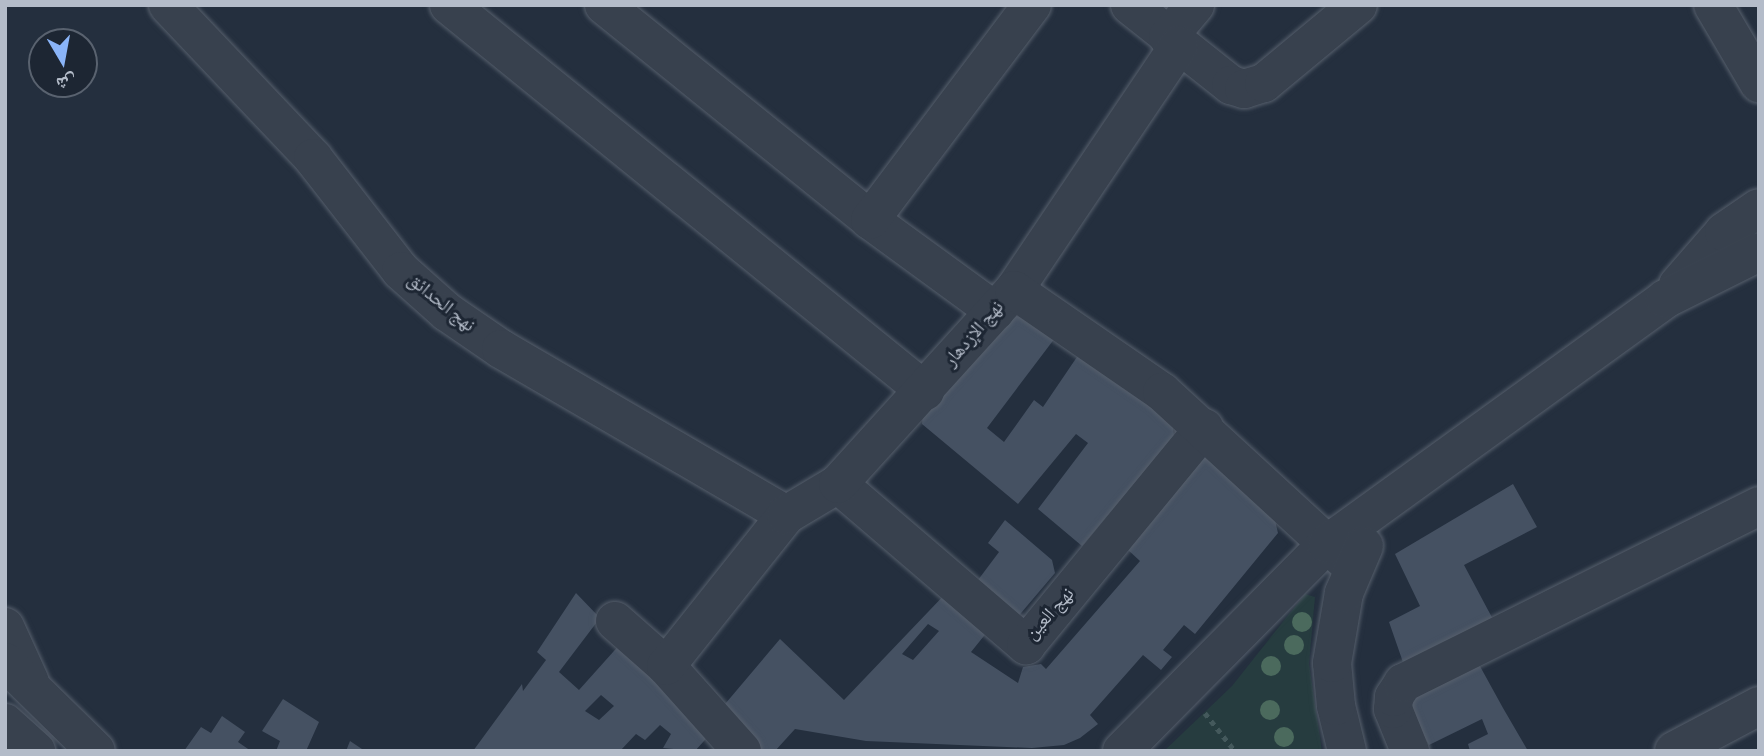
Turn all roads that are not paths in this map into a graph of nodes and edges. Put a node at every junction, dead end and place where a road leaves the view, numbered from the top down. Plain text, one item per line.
1 (168, 5) edge
2 (449, 5) edge
3 (1032, 5) edge
4 (1130, 5) edge
5 (1195, 5) edge
6 (1358, 5) edge
7 (1713, 5) edge
8 (627, 13) edge
9 (1173, 41) junction
10 (1759, 83) edge
11 (1759, 208) edge
12 (870, 220) junction
13 (1759, 252) edge
14 (1665, 299) junction
15 (1004, 300) junction
16 (925, 391) junction
17 (1204, 428) junction
18 (838, 484) junction
19 (1759, 506) edge
20 (786, 515) junction
21 (1340, 556) junction
22 (614, 621) dead end
23 (5, 627) edge
24 (5, 662) edge
25 (666, 666) junction
26 (34, 690) junction
27 (1759, 706) edge
28 (60, 719) junction
29 (24, 740) edge
30 (96, 751) edge
31 (742, 751) edge
32 (1122, 751) edge
33 (1347, 751) edge
34 (1410, 751) edge
35 (1674, 751) edge

1 - 20 street, نهج الحدائق
2 - 16 street
3 - 12 street
4 - 9 street
5 - 9 street
6 - 9 street
7 - 10 street
8 - 12 street
9 - 15 street
11 - 14 street
12 - 15 street
13 - 14 street
14 - 21 street
15 - 16 street, نهج الإزدهار
15 - 17 street, نهج الإزدهار
16 - 18 street, نهج الإزدهار
17 - 18 street, نهج العين
17 - 21 street, نهج الإزدهار
18 - 20 street, نهج الإزدهار
19 - 34 street
20 - 25 street, نهج الإزدهار
21 - 32 street
21 - 33 street
22 - 25 street
23 - 26 street
24 - 26 street
25 - 31 street
26 - 28 street
27 - 35 street
28 - 29 street
28 - 30 street

